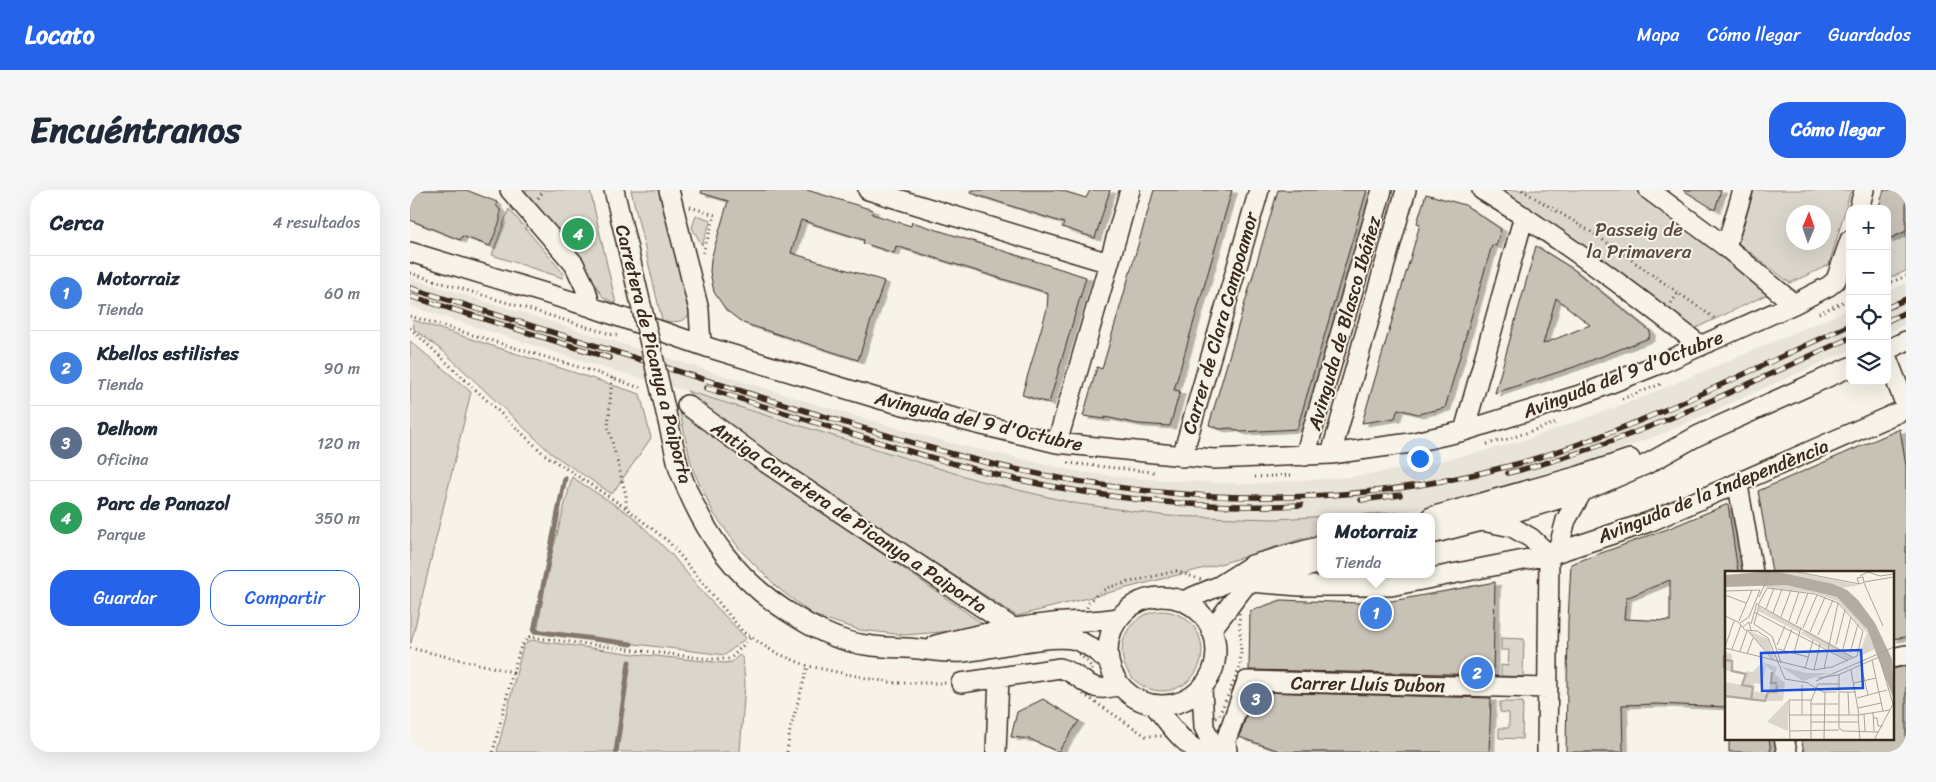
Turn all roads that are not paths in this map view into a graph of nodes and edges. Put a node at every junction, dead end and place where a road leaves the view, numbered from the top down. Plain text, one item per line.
1 (510, 190) edge
2 (614, 190) edge
3 (669, 190) edge
4 (868, 190) edge
5 (1130, 190) edge
6 (1258, 190) edge
7 (1382, 190) edge
8 (1406, 190) edge
9 (1482, 190) edge
10 (1649, 190) edge
11 (1743, 190) edge
12 (1864, 190) edge
13 (908, 196) edge
14 (1860, 205) edge
15 (1524, 216) junction
16 (1726, 247) junction
17 (1846, 250) edge
18 (410, 252) edge
19 (1109, 263) junction
20 (579, 273) junction
21 (557, 297) junction
22 (1794, 304) junction
23 (591, 307) junction
24 (1906, 341) edge
25 (701, 344) junction
26 (1701, 346) junction
27 (1891, 348) edge
28 (1891, 368) edge
29 (1846, 369) edge
30 (686, 406) dead end
31 (1906, 407) edge
32 (1464, 431) junction
33 (1697, 436) junction
34 (1057, 443) junction
35 (1331, 454) junction
36 (1306, 456) junction
37 (1182, 457) junction
38 (1735, 484) junction
39 (1582, 492) junction
40 (1435, 516) edge
41 (1483, 521) junction
42 (1435, 533) edge
43 (1317, 547) edge
44 (1550, 555) junction
45 (1317, 564) edge
46 (1754, 571) edge
47 (1435, 577) edge
48 (1432, 578) edge
49 (1248, 582) junction
50 (1183, 601) junction
51 (1117, 618) junction
52 (1013, 628) junction
53 (1211, 630) junction
54 (919, 650) junction
55 (1108, 660) junction
56 (999, 677) junction
57 (961, 682) dead end
58 (1119, 685) junction
59 (1202, 688) junction
60 (1548, 688) junction
61 (1154, 705) junction
62 (996, 752) edge
63 (1202, 752) edge
64 (1216, 752) edge
65 (1226, 752) edge
66 (1548, 752) edge

1 - 20 street
2 - 54 street, Carretera de Picanya a Paiporta, bridge
3 - 25 street
4 - 13 street
5 - 19 street
6 - 37 street, Carrer de Clara Campoamor
7 - 36 street, Avinguda de Blasco Ibáñez
8 - 35 street, Avinguda de Blasco Ibáñez
9 - 15 street
10 - 16 street
11 - 16 street
12 - 14 street
13 - 19 street
15 - 26 street
15 - 32 street
16 - 22 street
17 - 22 street, Avinguda del 9 d'Octubre
18 - 21 street, Avinguda del 9 d'Octubre
19 - 34 street
20 - 21 street
20 - 23 street
21 - 23 street, Avinguda del 9 d'Octubre
22 - 26 street, Avinguda del 9 d'Octubre
23 - 25 street, Avinguda del 9 d'Octubre
24 - 27 street
25 - 34 street, Avinguda del 9 d'Octubre
26 - 32 street, Avinguda del 9 d'Octubre
28 - 31 street
29 - 33 street
30 - 52 street, Antiga Carretera de Picanya a Paiporta
31 - 38 street, Avinguda de la Independència
32 - 35 street, Avinguda del 9 d'Octubre
33 - 39 street
33 - 40 street
34 - 37 street, Avinguda del 9 d'Octubre
35 - 36 street, Avinguda del 9 d'Octubre
36 - 37 street, Avinguda del 9 d'Octubre
38 - 44 street, Avinguda de la Independència
38 - 46 street
39 - 41 street
39 - 44 street
41 - 42 street
41 - 44 street
43 - 50 street
44 - 47 street, Avinguda de la Independència
44 - 60 street
45 - 49 street
48 - 49 street, Avinguda de la Independència
49 - 53 street
50 - 51 street
50 - 53 street
51 - 52 street, Carretera de Picanya a Paiporta
51 - 55 street
52 - 54 street, Carretera de Picanya a Paiporta
53 - 59 street
54 - 55 street, Carretera de Picanya a Paiporta
55 - 58 street
56 - 57 street
56 - 58 street
56 - 62 street
58 - 61 street
59 - 61 street
59 - 64 street
60 - 65 street, Carrer Lluís Dubon
60 - 66 street
61 - 63 street

